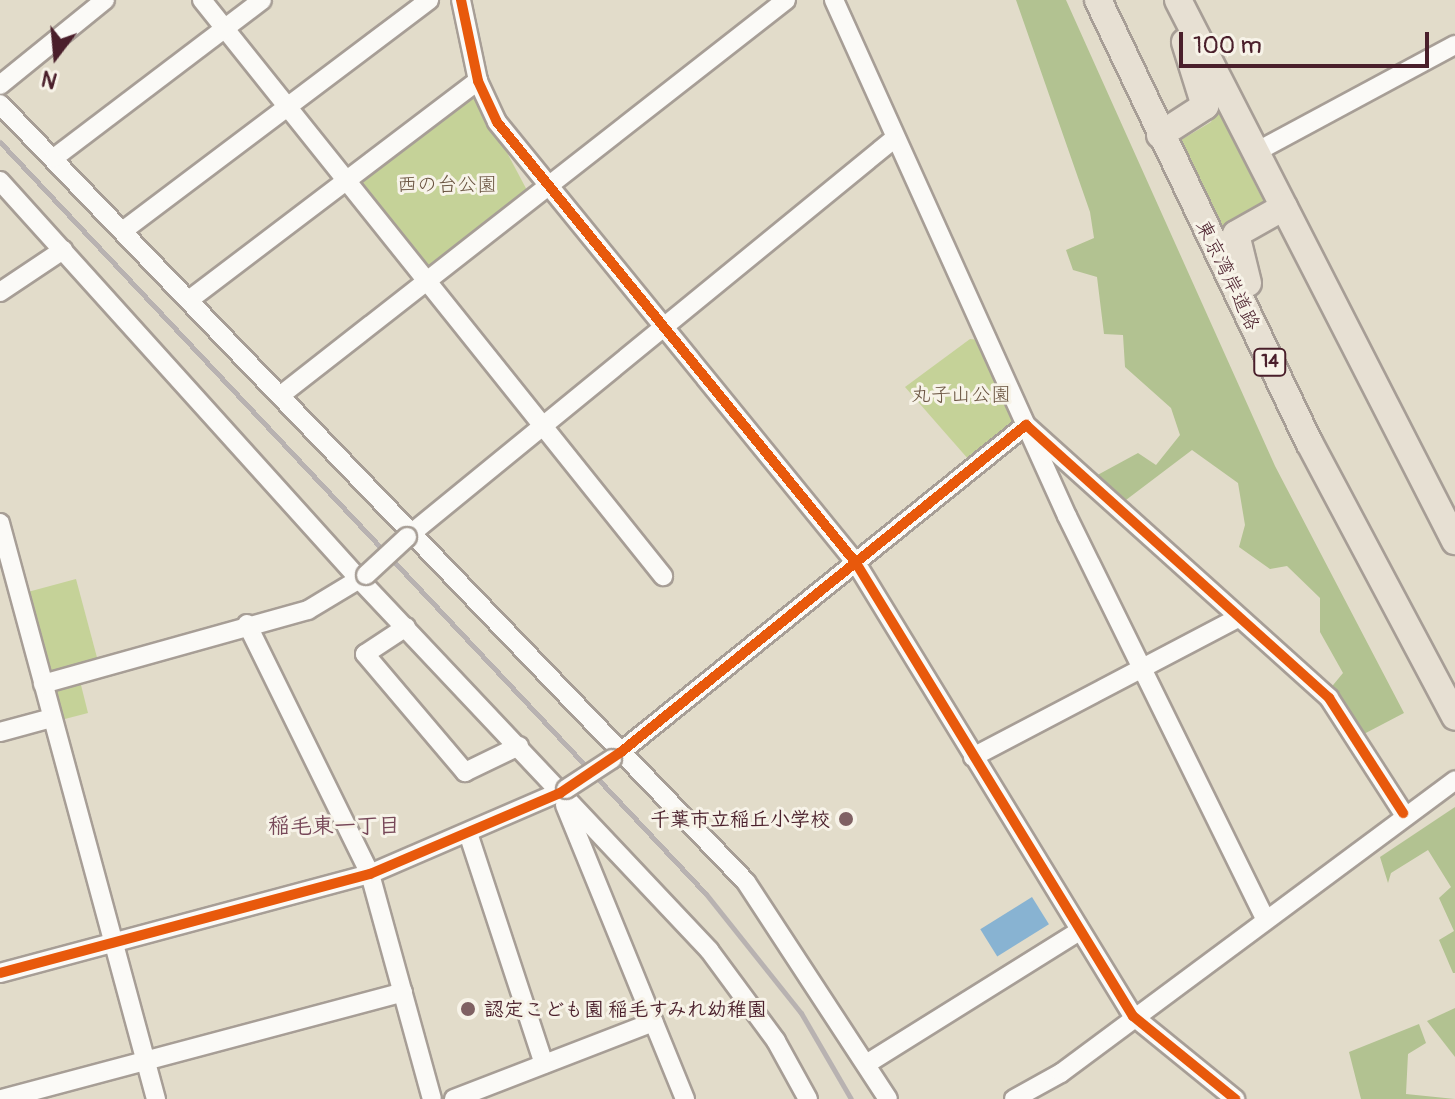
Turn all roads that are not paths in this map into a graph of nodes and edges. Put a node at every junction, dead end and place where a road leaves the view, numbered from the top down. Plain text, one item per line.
1 (105, 0) edge
2 (202, 0) edge
3 (262, 0) edge
4 (429, 0) edge
5 (461, 0) edge
6 (786, 0) edge
7 (834, 0) edge
8 (1098, 0) edge
9 (1176, 0) edge
10 (224, 28) junction
11 (1455, 45) edge
12 (478, 81) junction
13 (0, 85) edge
14 (0, 104) edge
15 (286, 106) junction
16 (1160, 135) junction
17 (895, 138) junction
18 (1256, 152) junction
19 (54, 158) junction
20 (0, 181) edge
21 (343, 181) junction
22 (548, 189) junction
23 (1284, 207) junction
24 (124, 230) junction
25 (63, 250) junction
26 (424, 283) junction
27 (0, 292) edge
28 (189, 300) junction
29 (664, 325) junction
30 (1265, 353) junction
31 (281, 395) junction
32 (541, 425) junction
33 (1026, 425) junction
34 (0, 523) edge
35 (410, 534) junction
36 (1455, 541) edge
37 (856, 563) junction
38 (663, 576) dead end
39 (363, 578) junction
40 (1238, 618) junction
41 (247, 624) junction
42 (406, 627) junction
43 (1140, 670) junction
44 (43, 684) junction
45 (1455, 717) edge
46 (52, 718) junction
47 (0, 732) edge
48 (519, 746) junction
49 (616, 755) junction
50 (973, 757) junction
51 (1455, 780) edge
52 (563, 791) junction
53 (1403, 813) junction
54 (468, 833) junction
55 (370, 874) junction
56 (1265, 918) junction
57 (1079, 931) junction
58 (114, 942) junction
59 (0, 973) edge
60 (403, 992) junction
61 (1133, 1016) junction
62 (654, 1022) junction
63 (145, 1061) junction
64 (868, 1063) junction
65 (544, 1064) junction
66 (1025, 1097) edge
67 (2, 1099) edge
68 (156, 1099) edge
69 (432, 1099) edge
70 (454, 1099) edge
71 (685, 1099) edge
72 (808, 1099) edge
73 (888, 1099) edge
74 (1235, 1099) edge

1 - 13 street
2 - 10 street
3 - 10 street
4 - 15 street
5 - 12 street
6 - 22 street
7 - 17 street
8 - 16 highway, 東京湾岸道路 / 14
9 - 16 highway
9 - 18 highway
10 - 15 street
10 - 19 street
11 - 18 street
12 - 21 street
12 - 22 street
14 - 19 street
15 - 21 street
15 - 24 street
16 - 30 highway, 東京湾岸道路 / 14
17 - 29 street
17 - 33 street
18 - 23 highway
19 - 24 street
20 - 25 street
21 - 26 street
21 - 28 street
22 - 26 street
22 - 29 street
23 - 30 highway
23 - 36 highway
24 - 28 street
25 - 27 street
25 - 39 street
26 - 31 street
26 - 32 street
28 - 31 street
29 - 32 street
29 - 37 street
30 - 45 highway, 東京湾岸道路 / 14
31 - 35 street
32 - 35 street
32 - 38 street
33 - 37 street
33 - 40 street
33 - 43 street
34 - 44 street
35 - 39 street, bridge
35 - 49 street
37 - 49 street
37 - 50 street
39 - 41 street
39 - 42 street
40 - 43 street
40 - 53 street
41 - 44 street
41 - 55 street
42 - 48 street
42 - 48 street
43 - 50 street
43 - 56 street
44 - 46 street
46 - 47 street
46 - 58 street
48 - 52 street
49 - 52 street, bridge
49 - 64 street
50 - 57 street
51 - 53 street
52 - 54 street
52 - 62 street
52 - 72 street
53 - 56 street
54 - 55 street
54 - 65 street
55 - 58 street
55 - 60 street
56 - 61 street
57 - 61 street
57 - 64 street
58 - 59 street
58 - 63 street
60 - 63 street
60 - 69 street
61 - 66 street
61 - 74 street
62 - 65 street
62 - 71 street
63 - 67 street
63 - 68 street
64 - 73 street
65 - 70 street

